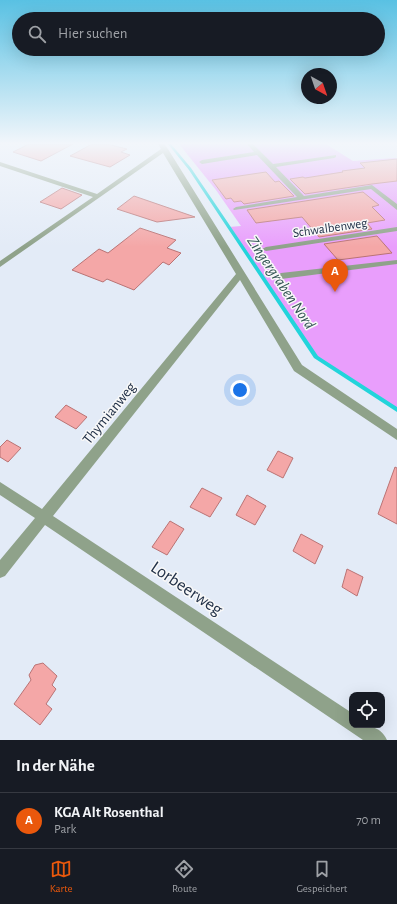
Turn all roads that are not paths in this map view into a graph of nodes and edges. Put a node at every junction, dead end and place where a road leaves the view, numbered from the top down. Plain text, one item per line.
1 (45, 179) edge
2 (121, 179) edge
3 (183, 179) edge
4 (283, 179) edge
5 (98, 196) junction
6 (302, 198) junction
7 (397, 208) edge
8 (236, 210) dead end
9 (397, 229) edge
10 (266, 249) dead end
11 (397, 262) edge
12 (0, 265) edge
13 (240, 274) junction
14 (281, 276) dead end
15 (397, 435) edge
16 (0, 488) edge
17 (44, 517) junction
18 (0, 572) edge
19 (349, 721) edge
20 (360, 728) edge
21 (378, 740) edge

1 - 5 lane
2 - 5 lane
3 - 13 lane
4 - 6 lane
5 - 12 lane
6 - 7 lane
6 - 8 lane
9 - 10 lane, Schwalbenweg
11 - 14 lane
13 - 15 lane
13 - 17 lane, Thymianweg
16 - 17 lane, Lorbeerweg
17 - 18 lane, Thymianweg
17 - 19 lane, Lorbeerweg
20 - 21 lane

